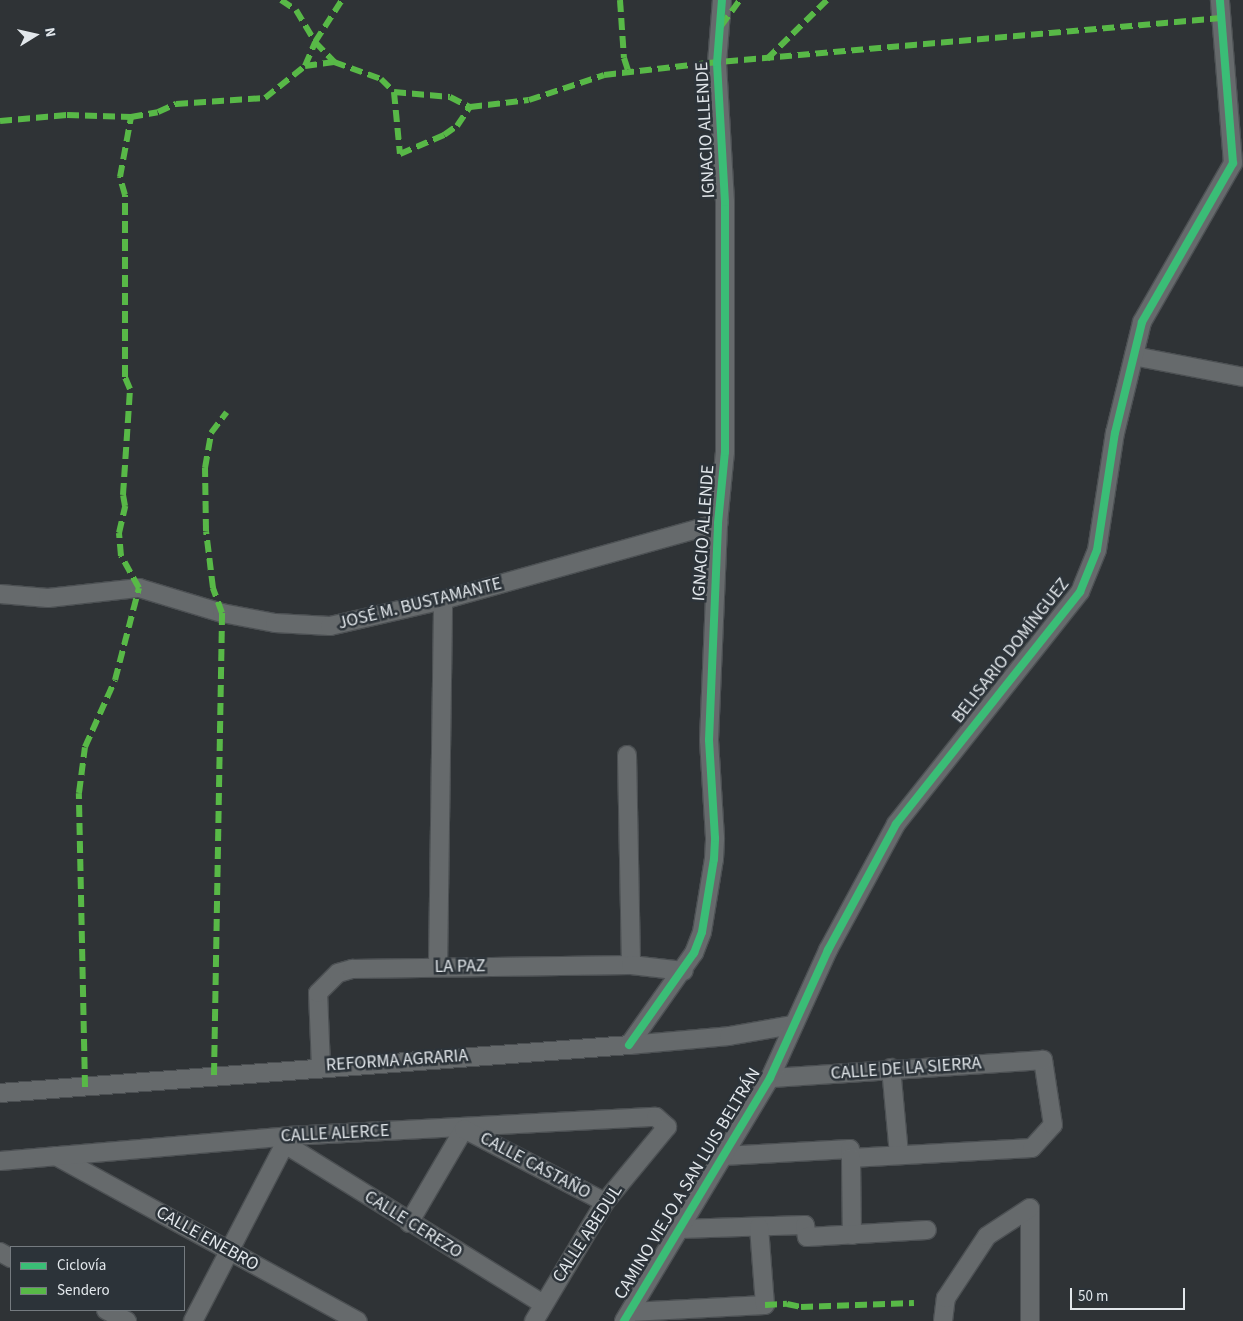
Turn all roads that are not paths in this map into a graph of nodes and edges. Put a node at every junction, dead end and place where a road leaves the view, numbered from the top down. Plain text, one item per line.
1 (722, 0) edge
2 (1220, 0) edge
3 (1134, 356) junction
4 (1243, 376) edge
5 (718, 523) junction
6 (0, 594) edge
7 (443, 600) junction
8 (627, 755) dead end
9 (631, 965) junction
10 (438, 967) junction
11 (684, 971) junction
12 (793, 1025) junction
13 (629, 1045) junction
14 (322, 1067) junction
15 (891, 1068) junction
16 (773, 1070) junction
17 (0, 1093) edge
18 (667, 1127) joint
19 (464, 1129) junction
20 (287, 1140) junction
21 (899, 1155) junction
22 (56, 1156) junction
23 (723, 1156) junction
24 (851, 1158) junction
25 (0, 1161) edge
26 (605, 1202) junction
27 (409, 1223) junction
28 (759, 1227) junction
29 (679, 1229) junction
30 (927, 1230) dead end
31 (852, 1234) junction
32 (229, 1251) junction
33 (543, 1304) junction
34 (108, 1311) edge
35 (627, 1317) edge
36 (127, 1321) edge
37 (193, 1321) edge
38 (358, 1321) edge
39 (534, 1321) edge
40 (944, 1321) edge
41 (1030, 1321) edge

1 - 5 street, IGNACIO ALLENDE
2 - 3 street, BELISARIO DOMÍNGUEZ
3 - 4 street
3 - 12 street, BELISARIO DOMÍNGUEZ
5 - 7 street, JOSÉ M. BUSTAMANTE
5 - 11 street, IGNACIO ALLENDE
6 - 7 street, JOSÉ M. BUSTAMANTE
7 - 10 street
8 - 9 street
9 - 10 street, LA PAZ
9 - 11 street, LA PAZ
10 - 14 street, LA PAZ
11 - 13 street, IGNACIO ALLENDE
12 - 13 street, REFORMA AGRARIA
12 - 16 street, BELISARIO DOMÍNGUEZ
13 - 14 street, REFORMA AGRARIA
14 - 17 street, REFORMA AGRARIA
15 - 16 street, CALLE DE LA SIERRA
15 - 21 street
15 - 21 street, CALLE DE LA SIERRA
16 - 23 street, CAMINO VIEJO A SAN LUIS BELTRÁN
18 - 19 street, CALLE ALERCE
18 - 26 street, CALLE ABEDUL
19 - 20 street, CALLE ALERCE
19 - 26 street, CALLE CASTAÑO
19 - 27 street
20 - 22 street, CALLE ALERCE
20 - 27 street, CALLE CEREZO
20 - 32 street
21 - 24 street
22 - 25 street, CALLE ALERCE
22 - 32 street, CALLE ENEBRO
23 - 24 street
23 - 29 street, CAMINO VIEJO A SAN LUIS BELTRÁN
24 - 31 street
26 - 33 street, CALLE ABEDUL
27 - 33 street, CALLE CEREZO
28 - 29 street
28 - 31 street
28 - 35 street
29 - 35 street, CAMINO VIEJO A SAN LUIS BELTRÁN
30 - 31 street
32 - 37 street
32 - 38 street, CALLE ENEBRO
33 - 39 street, CALLE ABEDUL
34 - 36 street
40 - 41 street

